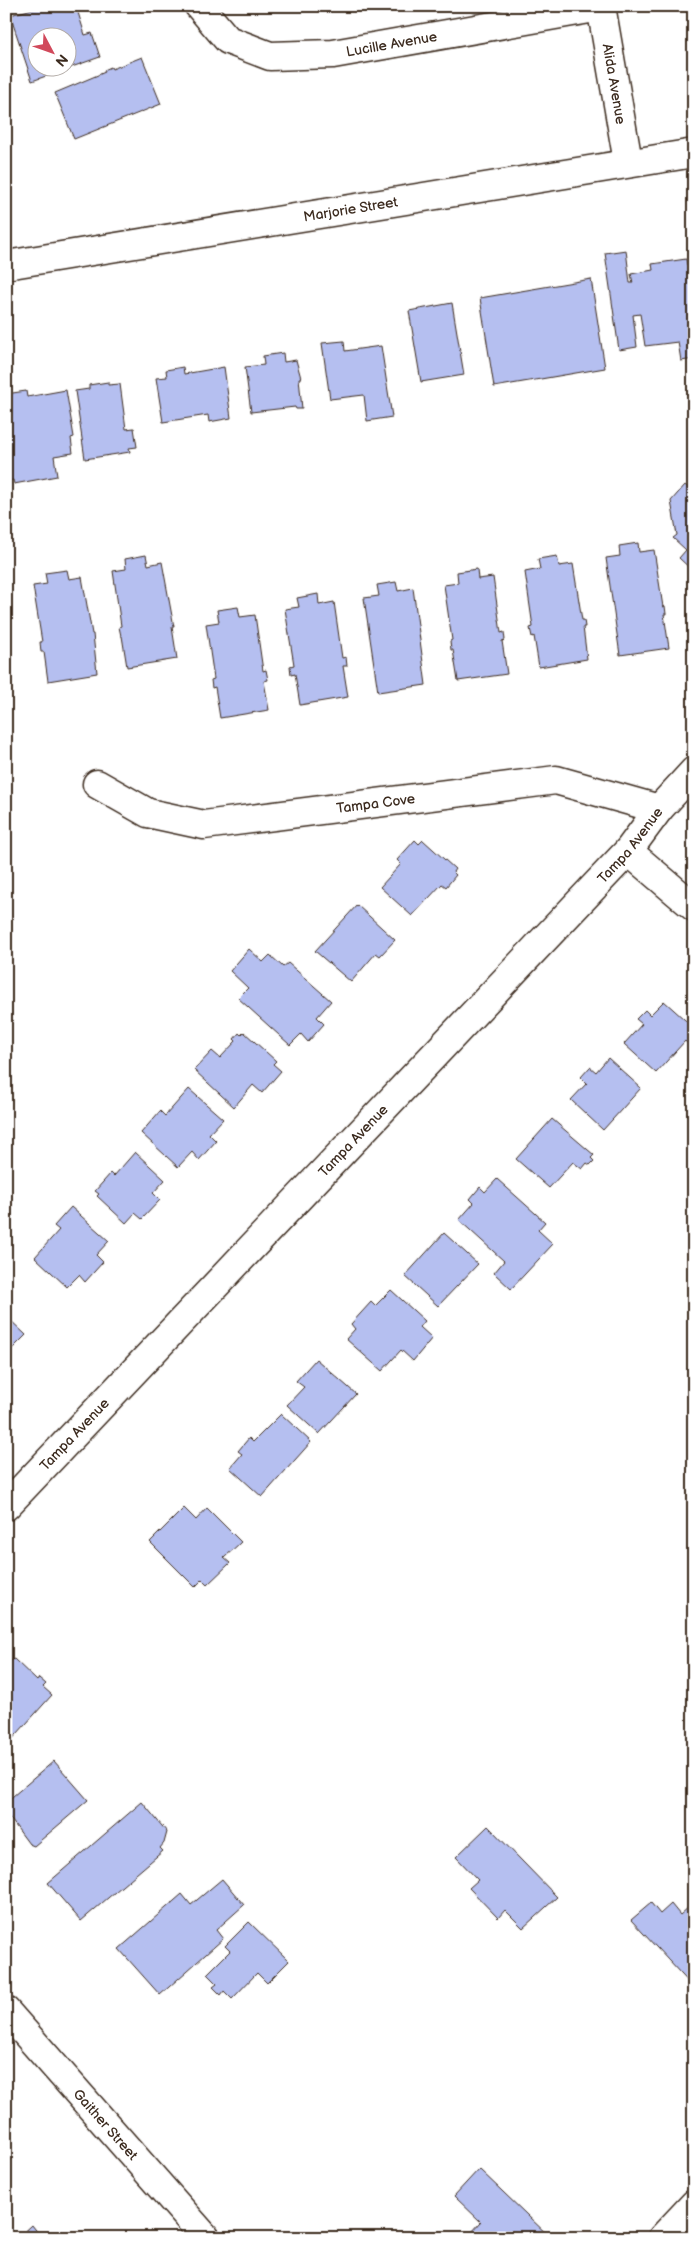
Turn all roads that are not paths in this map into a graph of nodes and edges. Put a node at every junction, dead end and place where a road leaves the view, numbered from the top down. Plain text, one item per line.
1 (199, 6) edge
2 (601, 6) edge
3 (694, 153) edge
4 (628, 162) junction
5 (6, 265) edge
6 (694, 771) edge
7 (97, 784) dead end
8 (659, 809) junction
9 (628, 851) junction
10 (694, 907) edge
11 (6, 1506) edge
12 (6, 2011) edge
13 (694, 2204) edge
14 (206, 2238) edge
15 (662, 2238) edge

1 - 2 street, Lucille Avenue
2 - 4 street, Alida Avenue
3 - 4 street, Marjorie Street
4 - 5 street, Marjorie Street
6 - 8 street, Tampa Avenue
7 - 8 street, Tampa Cove
8 - 9 street, Tampa Avenue
9 - 10 street
9 - 11 street, Tampa Avenue
12 - 14 street, Gaither Street
13 - 15 street

